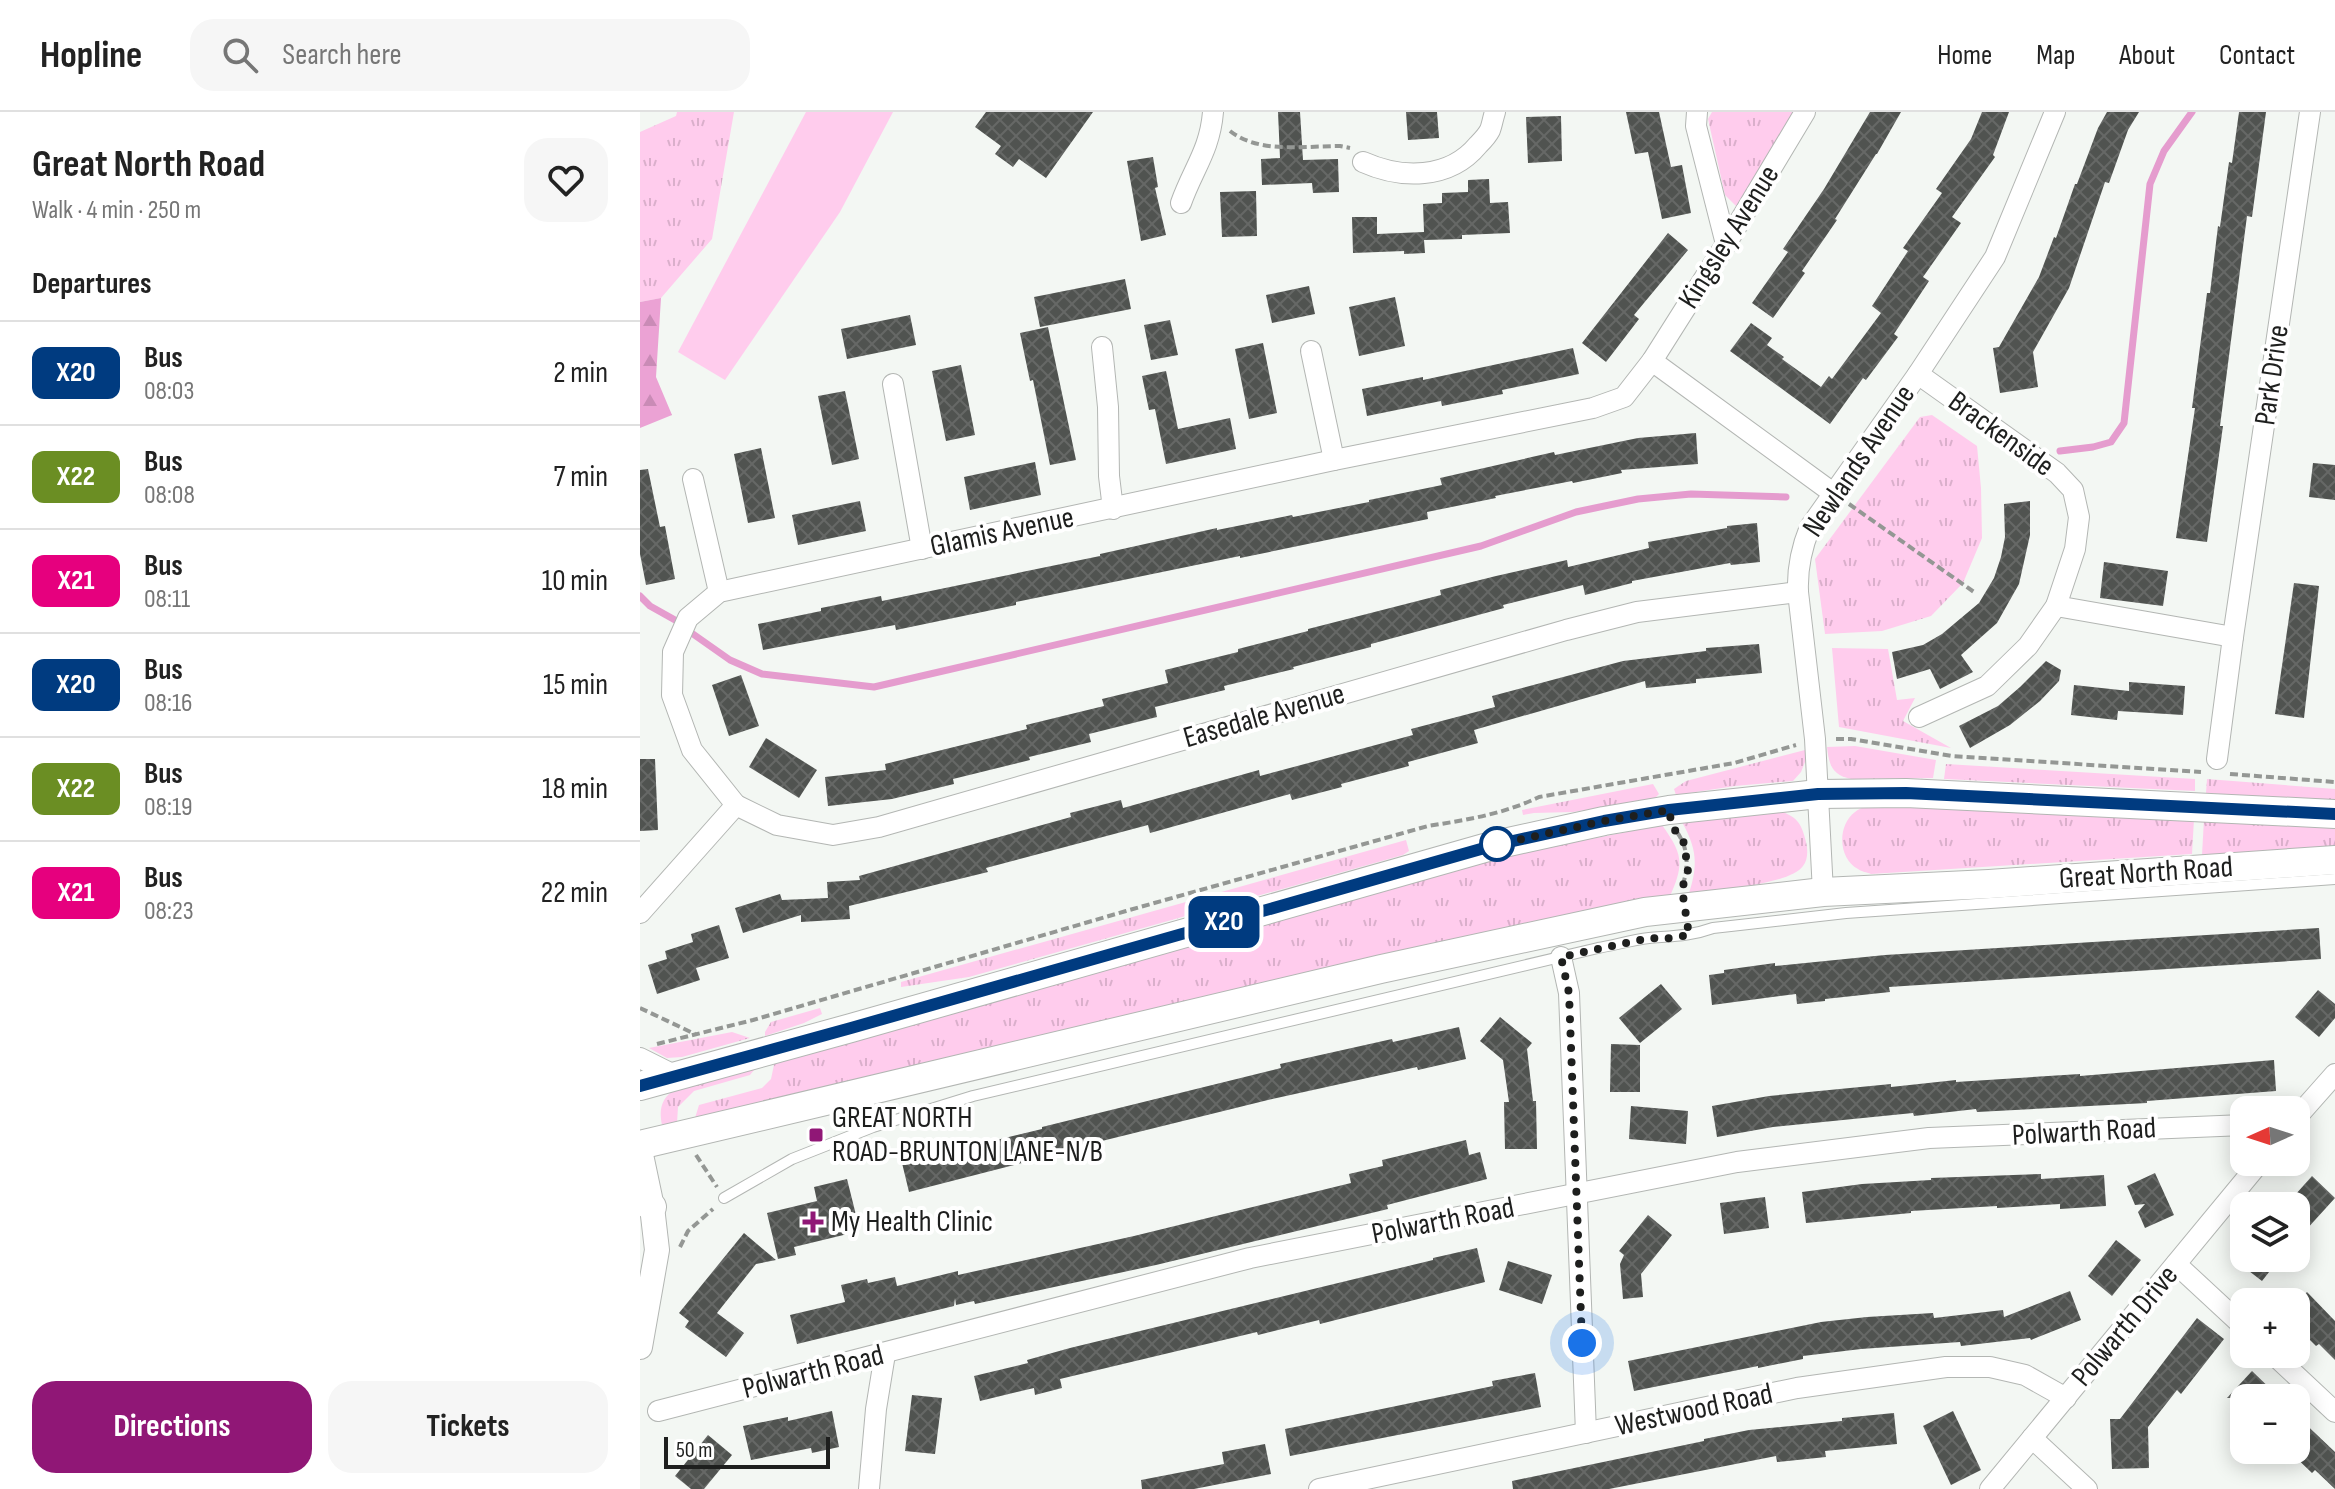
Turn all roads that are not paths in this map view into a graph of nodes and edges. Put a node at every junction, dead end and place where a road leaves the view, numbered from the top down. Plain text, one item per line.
1 (1495, 112) edge
2 (1697, 112) edge
3 (1805, 112) edge
4 (2055, 112) edge
5 (2310, 112) edge
6 (1213, 115) edge
7 (1363, 162) road end
8 (1181, 203) dead end
9 (1726, 244) junction
10 (1102, 347) dead end
11 (1311, 351) dead end
12 (1652, 361) junction
13 (1918, 374) junction
14 (893, 384) dead end
15 (1334, 460) junction
16 (693, 479) dead end
17 (1833, 493) junction
18 (1113, 509) junction
19 (922, 549) junction
20 (719, 592) junction
21 (1798, 592) junction
22 (2056, 606) junction
23 (2233, 637) junction
24 (1919, 717) dead end
25 (2217, 759) dead end
26 (1818, 794) junction
27 (736, 805) junction
28 (2335, 814) edge
29 (2335, 860) edge
30 (2335, 879) edge
31 (1823, 892) junction
32 (640, 913) edge
33 (1561, 957) junction
34 (647, 1052) edge
35 (674, 1075) junction
36 (2333, 1082) edge
37 (640, 1086) edge
38 (2310, 1104) edge
39 (2230, 1126) edge
40 (640, 1147) edge
41 (2248, 1176) edge
42 (1576, 1195) junction
43 (724, 1198) road end
44 (646, 1203) edge
45 (2176, 1264) junction
46 (645, 1294) edge
47 (2230, 1314) edge
48 (640, 1347) edge
49 (885, 1354) junction
50 (2288, 1368) edge
51 (2066, 1398) junction
52 (658, 1411) dead end
53 (2335, 1412) edge
54 (1586, 1433) junction
55 (2032, 1438) junction
56 (869, 1489) edge
57 (1319, 1489) edge
58 (1990, 1489) edge
59 (2087, 1489) edge

1 - 7 street
2 - 9 street
3 - 9 street, Kingsley Avenue
4 - 13 street, Newlands Avenue
5 - 23 street, Park Drive
6 - 8 street
9 - 12 street, Kingsley Avenue
10 - 18 street
11 - 15 street
12 - 15 street, Glamis Avenue
12 - 17 street
13 - 17 street, Newlands Avenue
13 - 22 street, Brackenside
14 - 19 street
15 - 18 street, Glamis Avenue
16 - 20 street
17 - 21 street, Newlands Avenue
18 - 19 street, Glamis Avenue
19 - 20 street, Glamis Avenue
20 - 27 street, Glamis Avenue
21 - 26 street, Newlands Avenue
21 - 27 street, Easedale Avenue
22 - 23 street
22 - 24 street, Brackenside
23 - 25 street, Park Drive
26 - 28 main road, Great North Road
26 - 31 street, Newlands Avenue
26 - 35 main road, Great North Road
27 - 32 street
29 - 31 main road, Great North Road
30 - 33 lane, Great North Road
31 - 40 main road, Great North Road
33 - 42 street
33 - 43 lane, Great North Road
34 - 35 street
35 - 37 main road, Great North Road
36 - 38 street
39 - 42 street, Polwarth Road
40 - 44 street
41 - 45 street, Polwarth Drive
42 - 49 street, Polwarth Road
42 - 54 street
44 - 46 street
45 - 47 street
45 - 51 street, Polwarth Drive
46 - 48 street
49 - 52 street, Polwarth Road
49 - 56 street
50 - 53 street
51 - 54 street, Westwood Road
51 - 55 street, Polwarth Drive
54 - 57 street, Westwood Road
55 - 58 street, Polwarth Drive
55 - 59 street

